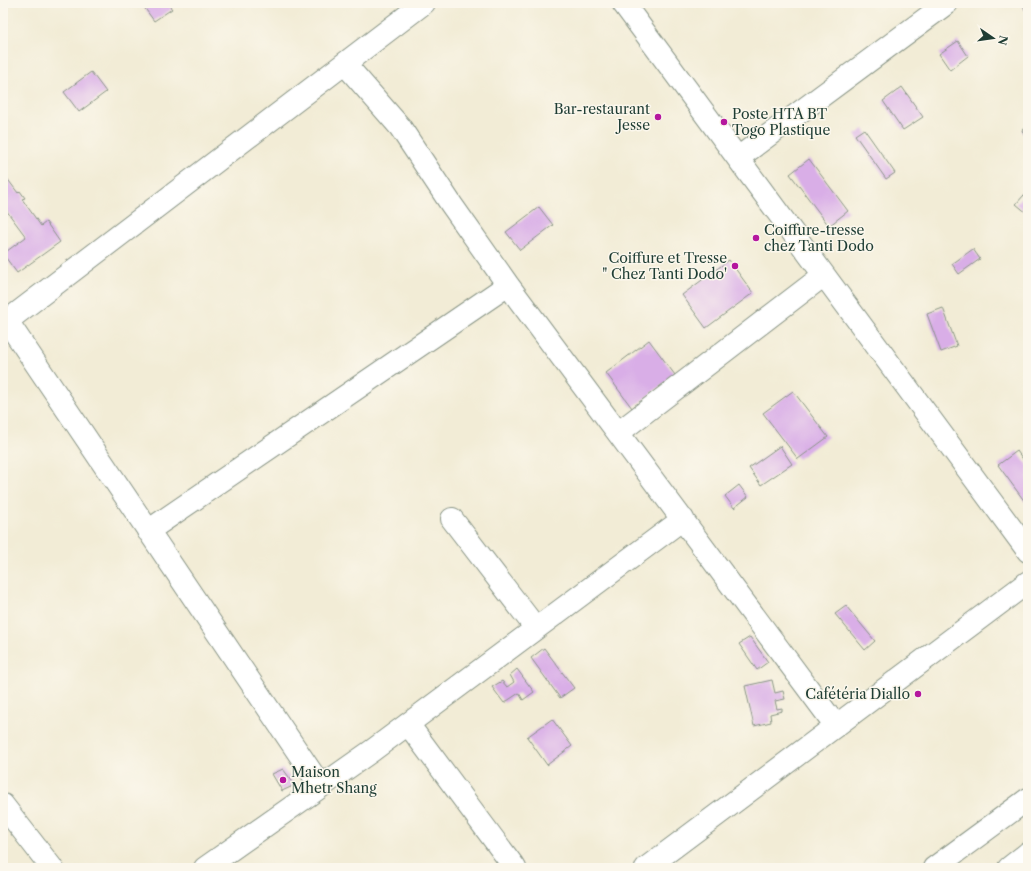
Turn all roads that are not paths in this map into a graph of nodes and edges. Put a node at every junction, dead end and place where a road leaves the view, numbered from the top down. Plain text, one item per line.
1 (424, 3) edge
2 (623, 3) edge
3 (936, 6) edge
4 (344, 64) junction
5 (738, 158) junction
6 (824, 274) junction
7 (508, 285) junction
8 (5, 323) edge
9 (618, 432) junction
10 (683, 519) junction
11 (452, 520) dead end
12 (148, 531) junction
13 (1028, 551) edge
14 (1028, 582) edge
15 (535, 627) junction
16 (408, 724) junction
17 (836, 726) junction
18 (320, 786) junction
19 (1028, 799) edge
20 (3, 805) edge
21 (1028, 853) edge
22 (52, 868) edge
23 (204, 868) edge
24 (514, 868) edge
25 (646, 868) edge
26 (934, 868) edge
27 (1009, 868) edge

1 - 4 main road
2 - 5 main road
3 - 5 main road
4 - 7 main road
4 - 8 main road
5 - 6 main road
6 - 9 main road
6 - 13 main road
7 - 9 main road
7 - 12 main road
8 - 12 main road
9 - 10 main road
10 - 15 main road
10 - 17 main road
11 - 15 main road
12 - 18 main road
14 - 17 main road
15 - 16 main road
16 - 18 main road
16 - 24 main road
17 - 25 main road
18 - 23 main road
19 - 26 main road
20 - 22 main road
21 - 27 main road

